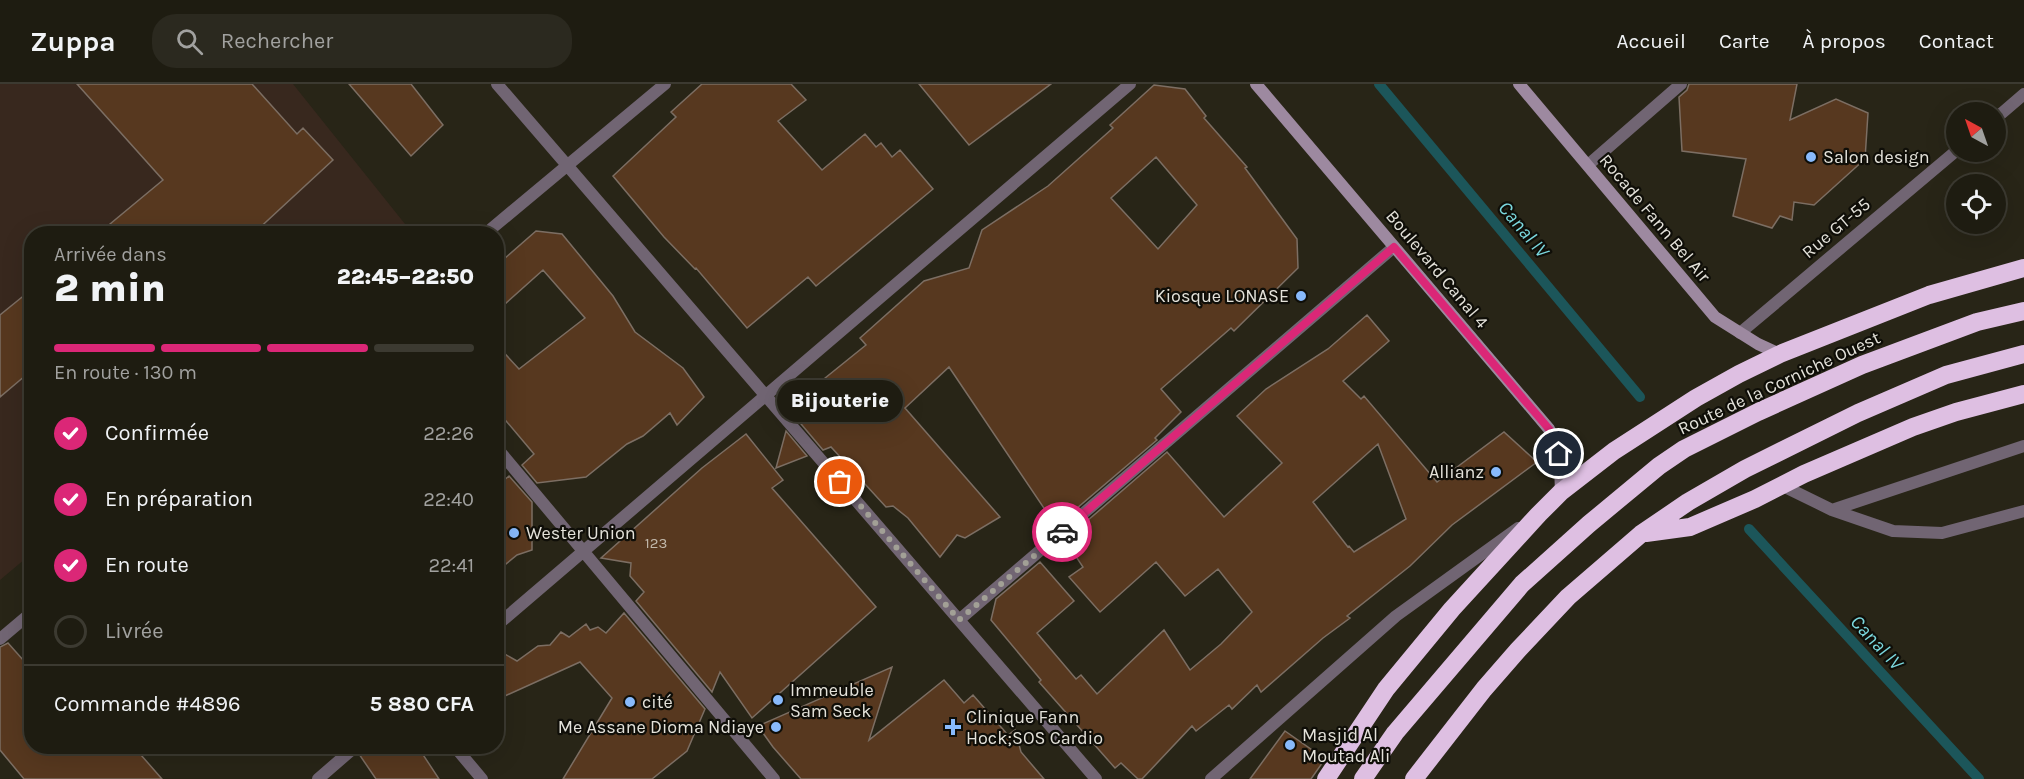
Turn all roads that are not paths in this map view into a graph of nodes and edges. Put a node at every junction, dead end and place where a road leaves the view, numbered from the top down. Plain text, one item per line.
1 (497, 84) edge
2 (665, 84) edge
3 (1130, 84) edge
4 (1256, 84) edge
5 (1519, 84) edge
6 (1681, 84) edge
7 (2024, 94) edge
8 (2006, 110) edge
9 (1946, 159) edge
10 (567, 165) junction
11 (1588, 165) junction
12 (495, 226) edge
13 (1394, 247) junction
14 (2024, 268) edge
15 (2024, 311) edge
16 (1740, 333) junction
17 (1780, 354) junction
18 (2024, 354) edge
19 (2024, 394) edge
20 (766, 396) junction
21 (2024, 446) edge
22 (504, 456) edge
23 (1781, 484) junction
24 (1561, 492) junction
25 (1832, 510) junction
26 (2024, 511) edge
27 (1539, 514) junction
28 (1641, 534) junction
29 (584, 551) junction
30 (24, 619) edge
31 (504, 619) edge
32 (959, 620) junction
33 (0, 639) edge
34 (347, 754) edge
35 (461, 754) edge
36 (318, 779) edge
37 (482, 779) edge
38 (774, 779) edge
39 (1096, 779) edge
40 (1211, 779) edge
41 (1326, 779) edge
42 (1363, 779) edge
43 (1414, 779) edge

1 - 10 street
2 - 10 street
3 - 20 street
4 - 13 main road, Boulevard Canal 4
5 - 11 main road, Rocade Fann Bel Air
6 - 11 street
7 - 8 street
9 - 16 street, Rue GT-55
10 - 12 street
10 - 20 street
11 - 16 main road, Rocade Fann Bel Air
13 - 24 main road, Boulevard Canal 4
13 - 32 street
14 - 17 highway
15 - 42 highway, Route de la Corniche Ouest
16 - 17 main road, Rocade Fann Bel Air
17 - 24 highway
18 - 28 highway
19 - 23 highway
20 - 29 street
20 - 32 street
21 - 25 street
22 - 29 street
23 - 25 street
23 - 28 highway
24 - 27 highway
25 - 26 street
27 - 40 street
27 - 41 highway
28 - 43 highway
29 - 31 street
29 - 38 street
30 - 33 street
32 - 39 street
34 - 36 street
35 - 37 street

